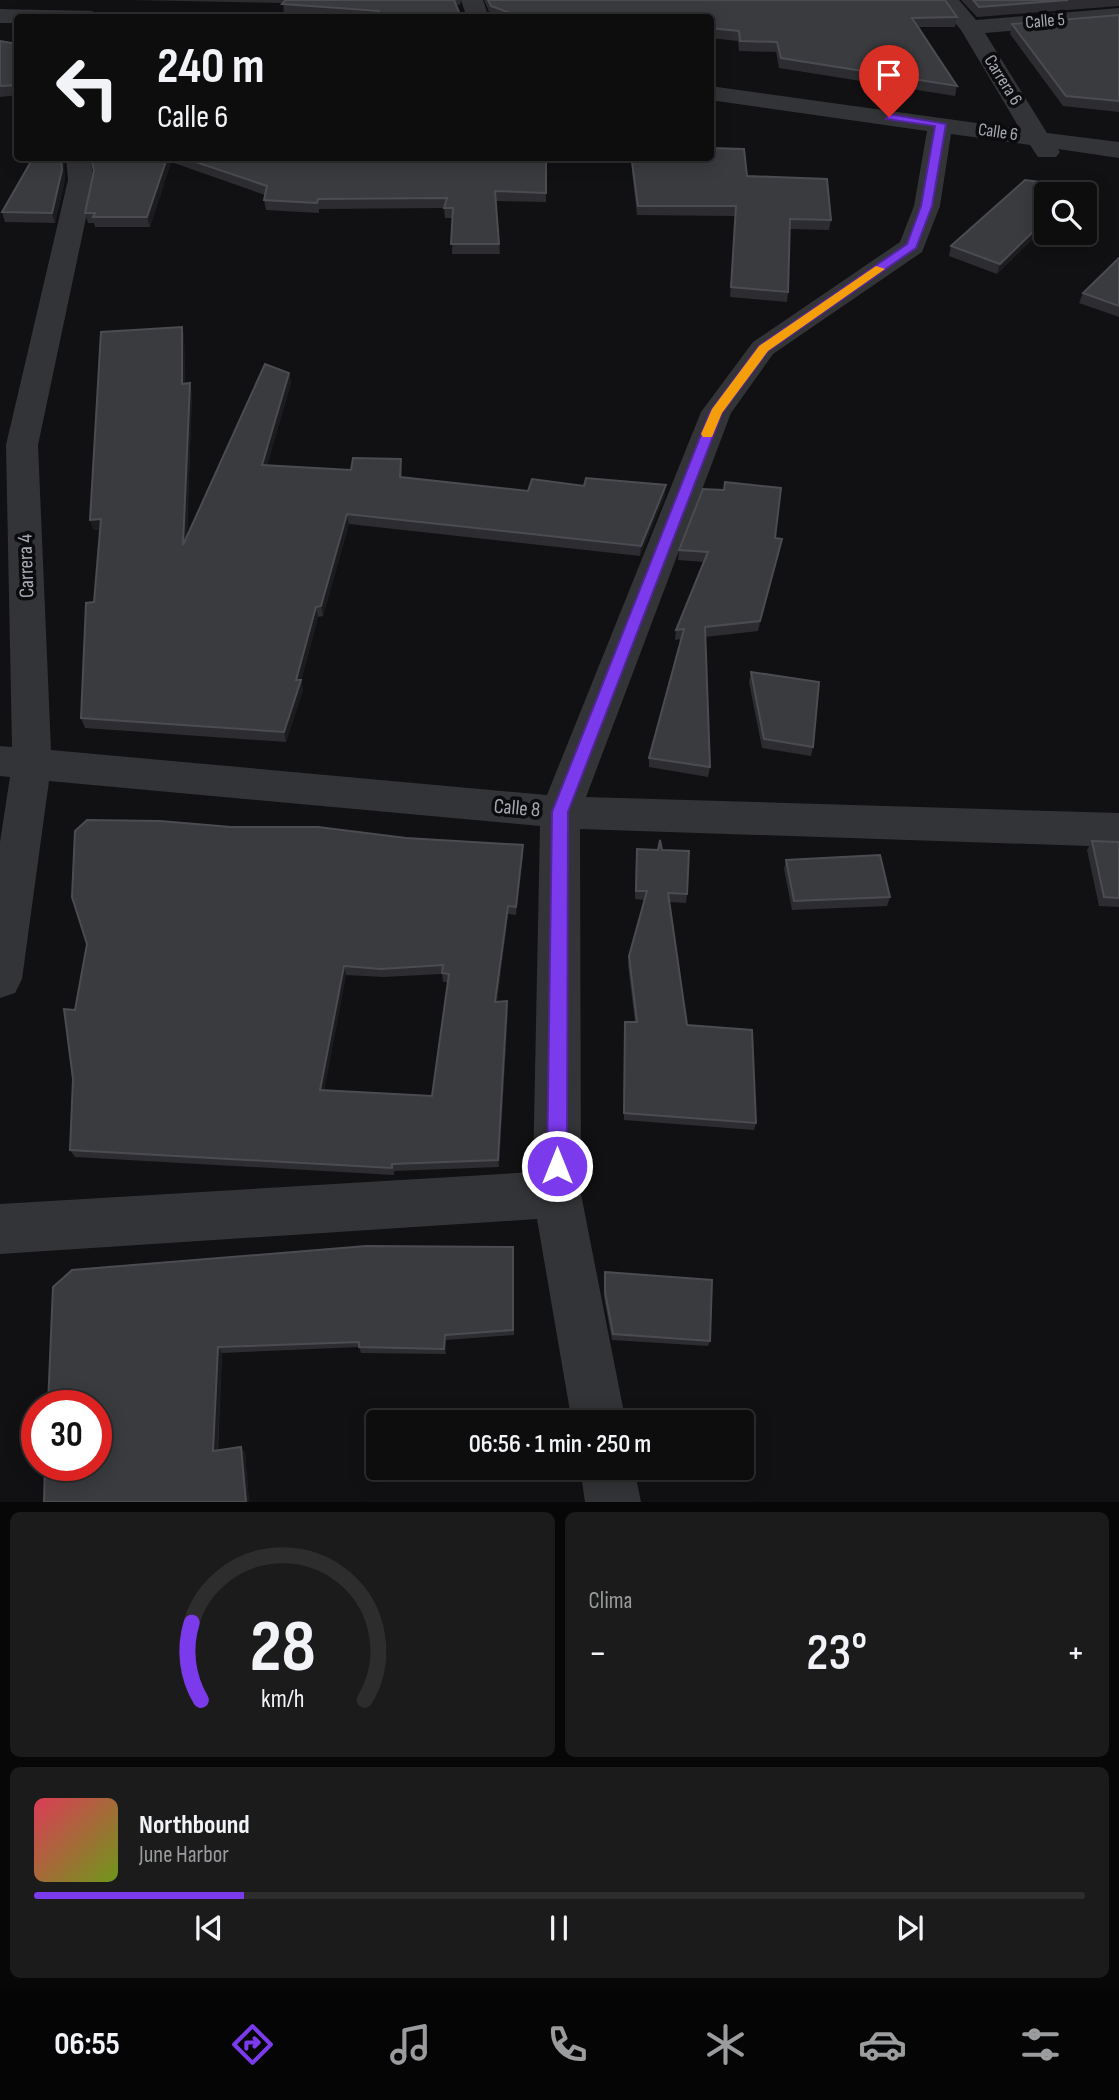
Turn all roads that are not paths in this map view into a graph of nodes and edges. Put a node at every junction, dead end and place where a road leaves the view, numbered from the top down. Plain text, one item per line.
1 (947, 0) edge
2 (1119, 15) edge
3 (970, 27) junction
4 (714, 94) edge
5 (714, 116) edge
6 (938, 134) junction
7 (1039, 138) junction
8 (1119, 150) edge
9 (78, 161) edge
10 (1054, 163) junction
11 (1119, 173) edge
12 (11, 440) edge
13 (16, 762) edge
14 (560, 812) junction
15 (1119, 830) edge
16 (0, 979) edge
17 (557, 1194) junction
18 (0, 1229) edge
19 (597, 1410) edge
20 (609, 1480) edge
21 (613, 1502) edge

1 - 3 street, Carrera 6
2 - 3 street, Calle 5
3 - 7 street, Carrera 6
4 - 6 street, Calle 6
5 - 6 street, Calle 6
6 - 7 street, Calle 6
6 - 10 street, Calle 6
6 - 14 street
7 - 8 street, Calle 6
7 - 10 street, Carrera 6
9 - 12 street, Carrera 4
10 - 11 street, Calle 6
12 - 13 street, Carrera 4
13 - 14 street, Calle 8
13 - 16 street, Carrera 4
14 - 15 street, Calle 8
14 - 17 street
17 - 18 street
17 - 19 street
20 - 21 street

